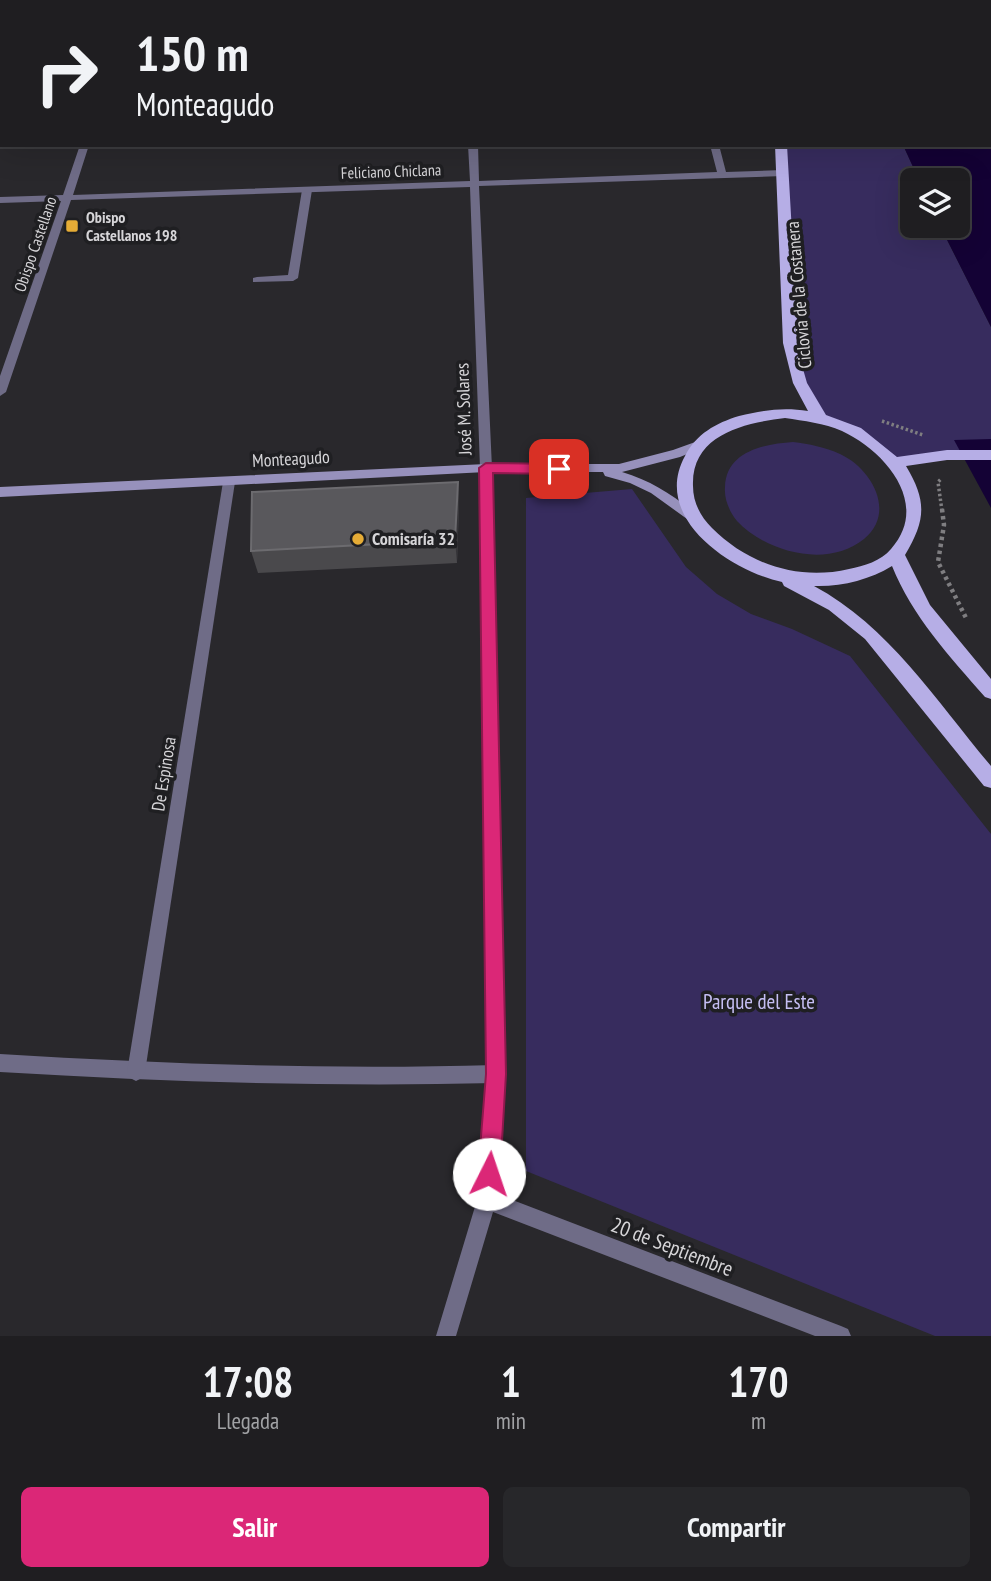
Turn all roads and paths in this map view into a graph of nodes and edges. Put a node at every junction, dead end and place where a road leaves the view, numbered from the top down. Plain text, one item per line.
1 (85, 147) edge
2 (473, 147) edge
3 (715, 147) edge
4 (781, 147) edge
5 (783, 173) junction
6 (722, 175) junction
7 (475, 183) junction
8 (307, 190) junction
9 (68, 198) junction
10 (0, 200) edge
11 (257, 280) dead end
12 (0, 392) edge
13 (820, 418) junction
14 (876, 419) dead end
15 (698, 445) junction
16 (991, 455) edge
17 (942, 456) junction
18 (897, 462) junction
19 (486, 468) junction
20 (583, 469) junction
21 (229, 482) junction
22 (0, 492) edge
23 (694, 519) junction
24 (896, 554) junction
25 (781, 576) junction
26 (968, 620) dead end
27 (991, 692) edge
28 (991, 780) edge
29 (0, 1063) edge
30 (136, 1072) junction
31 (496, 1074) junction
32 (487, 1200) junction
33 (446, 1336) edge
34 (841, 1336) edge

1 - 9 street, Obispo Castellano
2 - 7 street, José M. Solares
3 - 6 street
4 - 5 main road
5 - 6 street, Feliciano Chiclana
5 - 13 main road
6 - 7 street, Feliciano Chiclana
7 - 8 street, Feliciano Chiclana
7 - 19 street, José M. Solares
8 - 9 street, Feliciano Chiclana
8 - 11 street
9 - 10 street, Feliciano Chiclana
9 - 12 street, Obispo Castellano
13 - 15 main road
13 - 18 main road
14 - 17 path
15 - 20 street, Monteagudo
15 - 23 main road
16 - 17 main road
17 - 18 main road
17 - 26 path
18 - 24 main road
19 - 20 street, Monteagudo
19 - 21 street, Monteagudo
19 - 31 street, José M. Solares
20 - 23 street, Monteagudo
21 - 22 street, Monteagudo
21 - 30 street, De Espinosa
23 - 25 main road
24 - 25 main road
24 - 27 main road
25 - 28 main road
29 - 30 street
30 - 31 street
31 - 32 street, José M. Solares
32 - 33 street, José M. Solares
32 - 34 street, 20 de Septiembre

